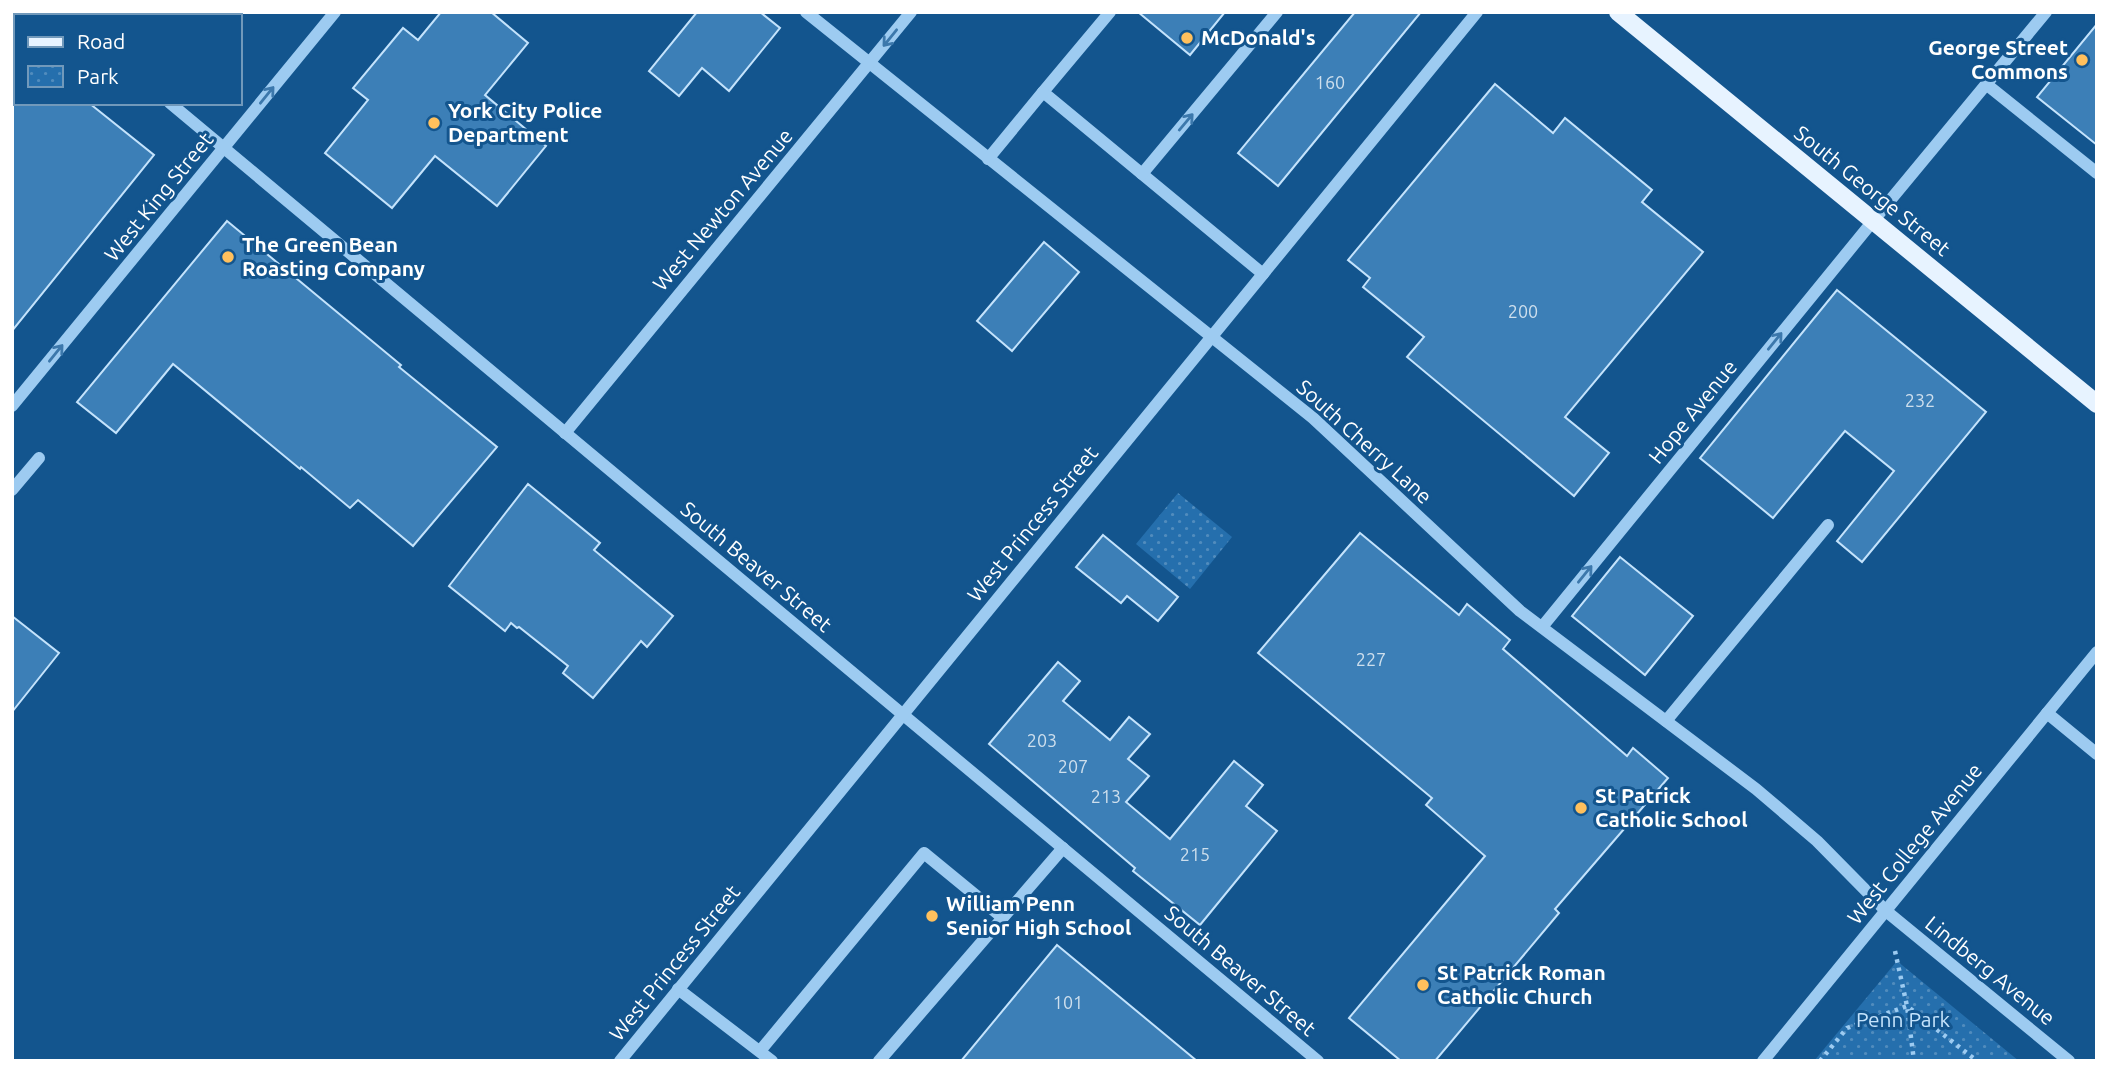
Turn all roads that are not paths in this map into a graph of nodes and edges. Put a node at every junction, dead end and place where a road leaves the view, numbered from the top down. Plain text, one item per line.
1 (335, 12) edge
2 (806, 12) edge
3 (911, 12) edge
4 (1110, 12) edge
5 (1277, 12) edge
6 (1477, 12) edge
7 (1618, 12) edge
8 (2046, 12) edge
9 (869, 64) junction
10 (1986, 84) junction
11 (1043, 92) junction
12 (172, 105) edge
13 (224, 148) junction
14 (988, 159) junction
15 (2097, 173) edge
16 (1142, 174) junction
17 (1873, 221) junction
18 (1263, 274) junction
19 (1210, 338) junction
20 (2097, 404) edge
21 (12, 406) edge
22 (565, 433) junction
23 (39, 458) dead end
24 (12, 490) edge
25 (1828, 525) dead end
26 (1542, 627) junction
27 (2097, 652) edge
28 (2047, 713) junction
29 (902, 715) junction
30 (1666, 721) junction
31 (2097, 754) edge
32 (1063, 848) junction
33 (1886, 911) junction
34 (1002, 917) junction
35 (678, 989) junction
36 (760, 1051) junction
37 (620, 1061) edge
38 (772, 1061) edge
39 (879, 1061) edge
40 (1318, 1061) edge
41 (1763, 1061) edge
42 (2069, 1061) edge

13 -> 1 street, West King Street
2 - 9 street, South Cherry Lane
3 -> 9 street, West Newton Avenue
4 - 11 street
16 -> 5 street
6 - 18 street, West Princess Street
7 - 17 main road, South George Street
8 - 10 street, Hope Avenue
9 - 14 street, South Cherry Lane
9 - 22 street, West Newton Avenue
10 - 15 street
10 - 17 street, Hope Avenue
11 - 14 street
11 - 16 street
12 - 13 street, South Beaver Street
21 -> 13 street, West King Street
13 - 22 street, South Beaver Street
14 - 19 street, South Cherry Lane
16 - 18 street
17 - 20 main road, South George Street
26 -> 17 street, Hope Avenue
18 - 19 street, West Princess Street
19 - 26 street, South Cherry Lane
19 - 29 street, West Princess Street
22 - 29 street, South Beaver Street
23 - 24 street
25 - 30 street
26 - 30 street, South Cherry Lane
27 - 28 street, West College Avenue
28 - 31 street
28 - 33 street, West College Avenue
29 - 32 street, South Beaver Street
29 - 35 street, West Princess Street
30 - 33 street, South Cherry Lane
32 - 34 street
32 - 40 street, South Beaver Street
33 - 41 street, West College Avenue
33 - 42 street, Lindberg Avenue
34 - 36 street
34 - 39 street
35 - 36 street
35 - 37 street, West Princess Street
36 - 38 street

